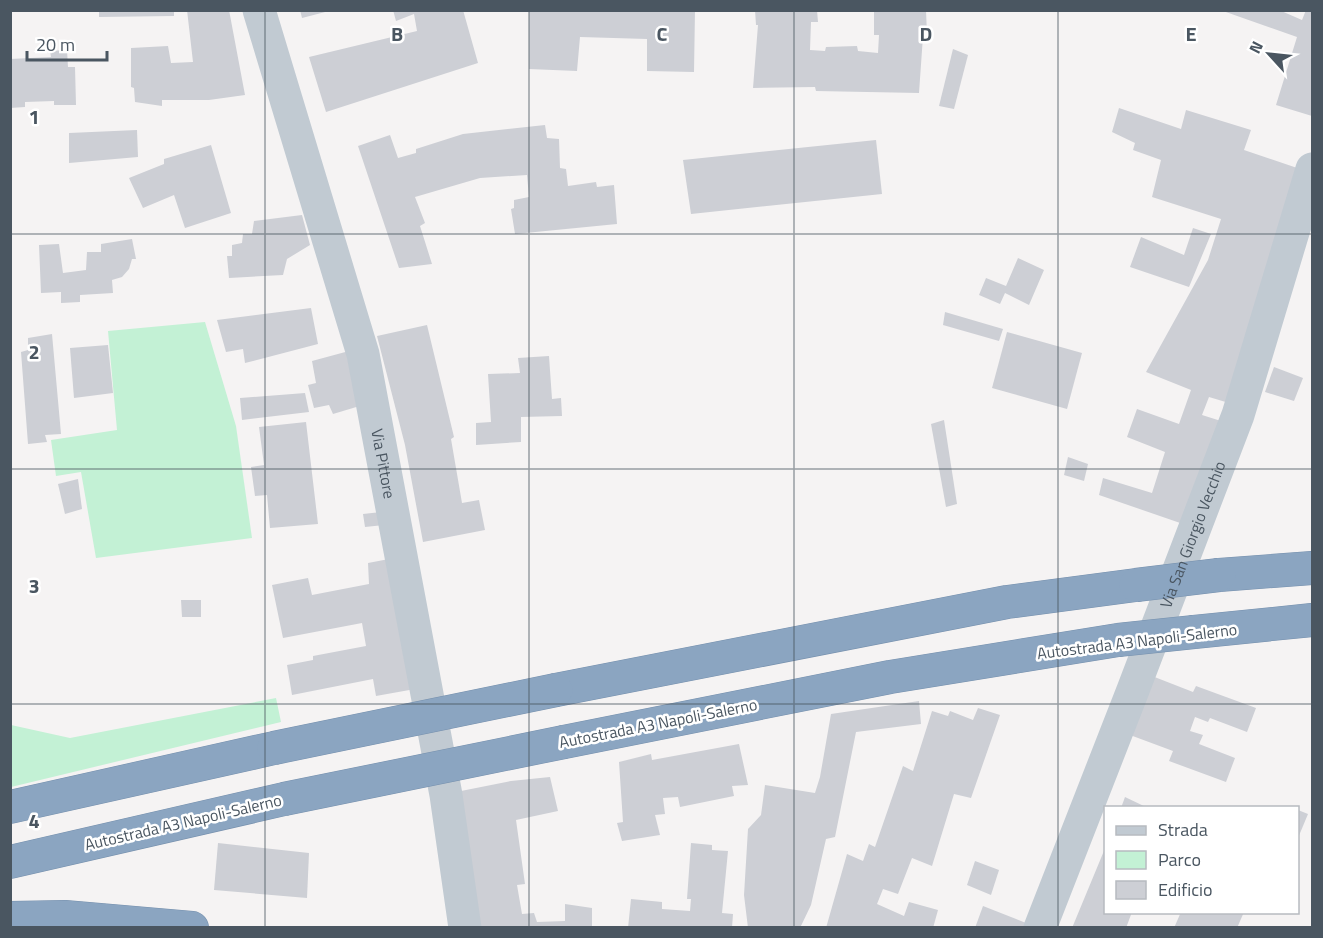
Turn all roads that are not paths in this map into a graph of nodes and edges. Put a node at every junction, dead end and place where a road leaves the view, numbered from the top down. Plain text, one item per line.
1 (259, 10) edge
2 (1312, 169) edge
3 (1312, 568) edge
4 (1312, 620) edge
5 (10, 807) edge
6 (10, 862) edge
7 (10, 918) edge
8 (192, 927) edge
9 (465, 927) edge
10 (1040, 927) edge

1 - 9 street, Via Pittore
2 - 10 street, Via San Giorgio Vecchio
3 - 5 highway, bridge
4 - 6 highway, Autostrada A3 Napoli-Salerno, bridge
7 - 8 highway

